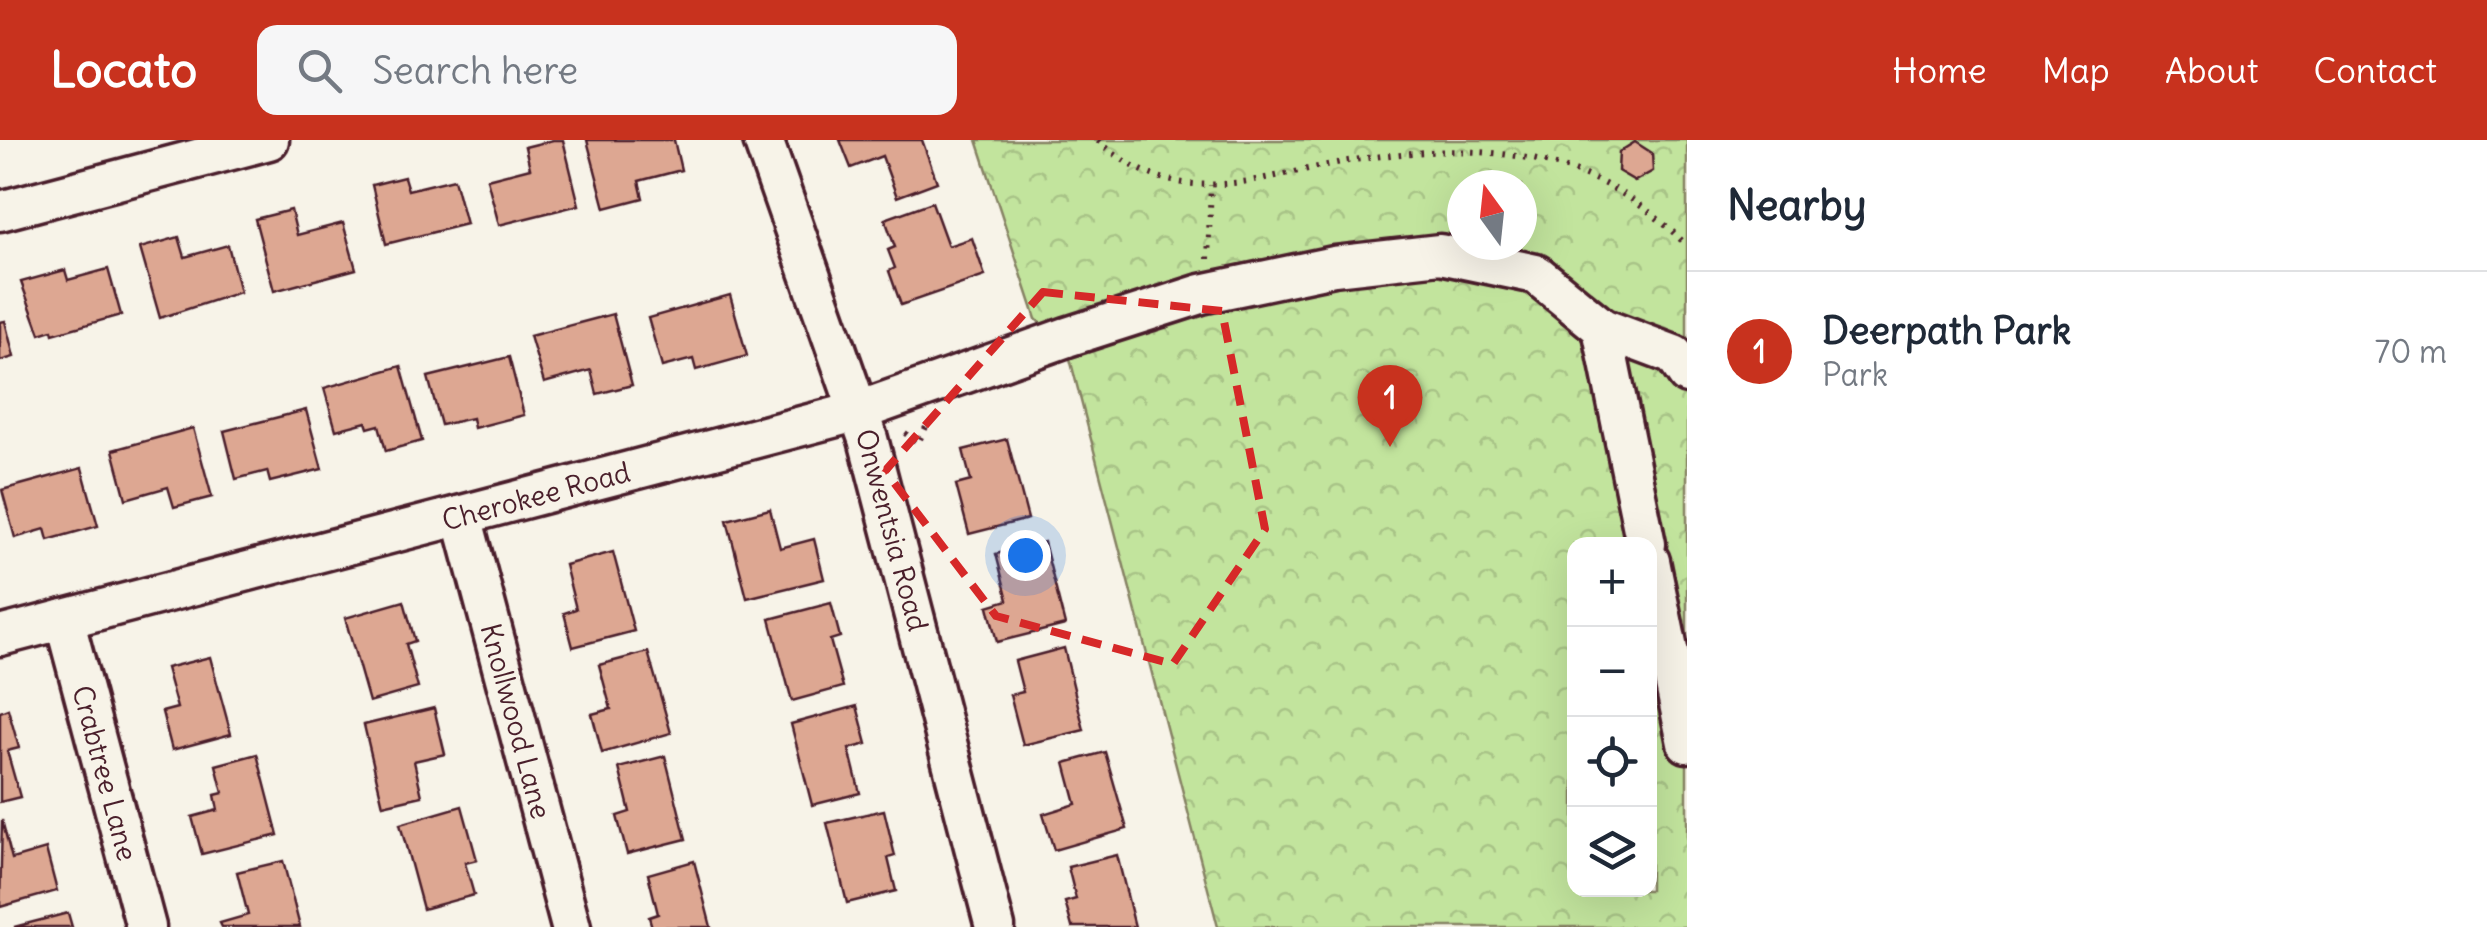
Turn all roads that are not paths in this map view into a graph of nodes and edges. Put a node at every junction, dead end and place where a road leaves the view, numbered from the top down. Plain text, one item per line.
1 (269, 140) edge
2 (763, 140) edge
3 (0, 211) edge
4 (1602, 328) junction
5 (1687, 374) edge
6 (859, 411) junction
7 (462, 516) junction
8 (1645, 537) edge
9 (1657, 595) edge
10 (64, 619) junction
11 (0, 636) edge
12 (1687, 743) edge
13 (146, 927) edge
14 (571, 927) edge
15 (995, 927) edge

1 - 3 street
2 - 6 street, Onwentsia Road
4 - 5 street, Cherokee Road
4 - 6 street, Cherokee Road
4 - 8 street
6 - 7 street, Cherokee Road
6 - 15 street, Onwentsia Road
7 - 10 street, Cherokee Road
7 - 14 street, Knollwood Lane
9 - 12 street
10 - 11 street, Cherokee Road
10 - 13 street, Crabtree Lane

